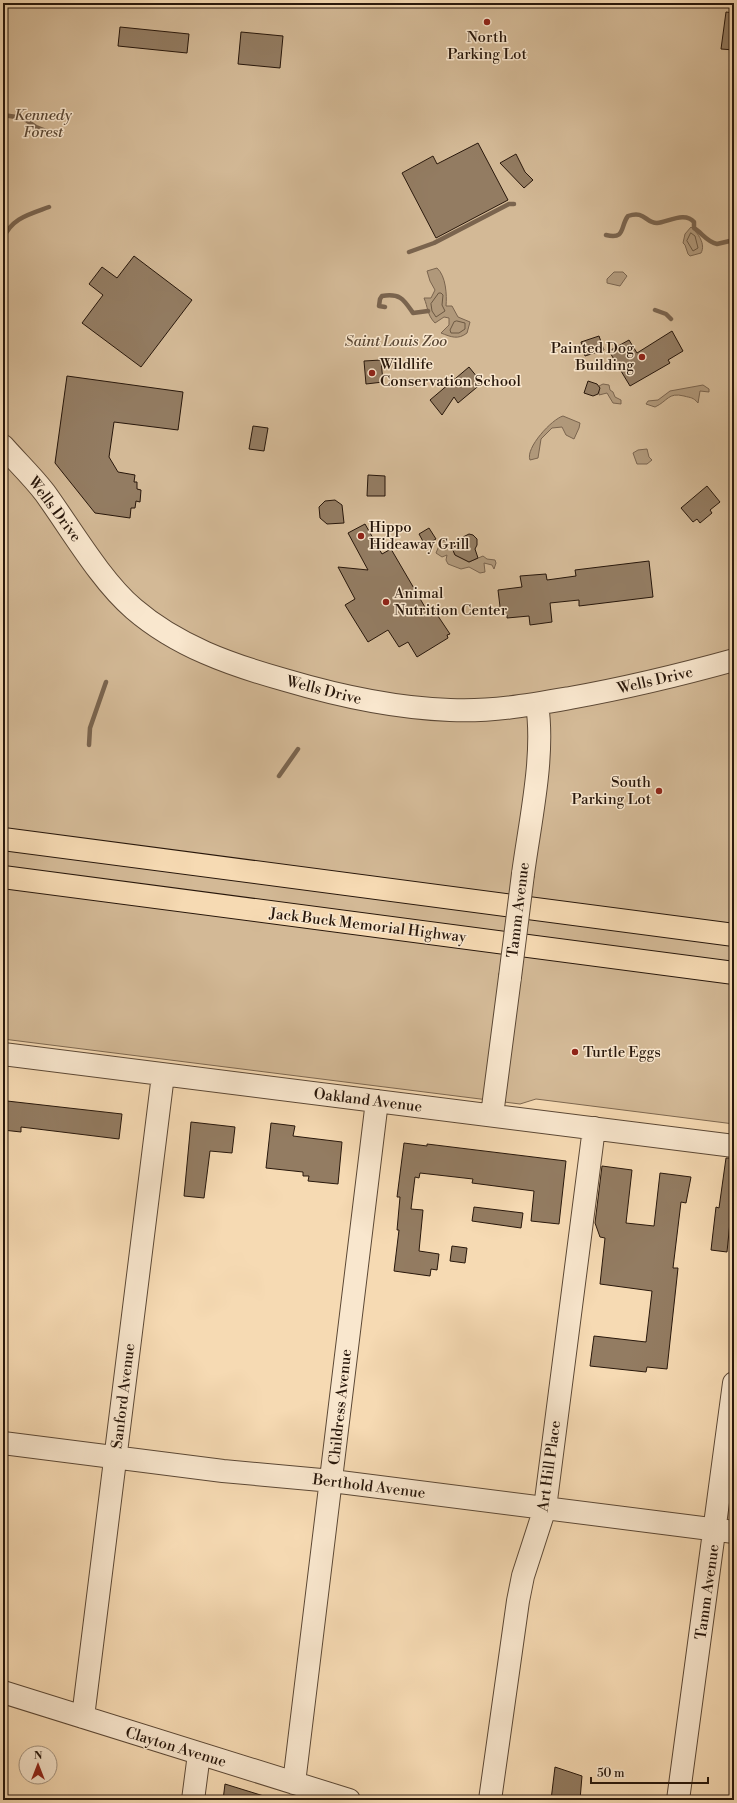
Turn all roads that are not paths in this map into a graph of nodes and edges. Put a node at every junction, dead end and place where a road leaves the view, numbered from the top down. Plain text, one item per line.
1 (3, 446) edge
2 (734, 660) edge
3 (537, 704) junction
4 (3, 839) edge
5 (3, 877) edge
6 (734, 935) edge
7 (734, 973) edge
8 (3, 1054) edge
9 (163, 1075) junction
10 (377, 1101) junction
11 (492, 1115) junction
12 (594, 1128) junction
13 (734, 1146) edge
14 (734, 1383) edge
15 (3, 1443) edge
16 (116, 1457) junction
17 (332, 1482) junction
18 (545, 1508) junction
19 (725, 1531) edge
20 (3, 1692) edge
21 (83, 1717) junction
22 (199, 1754) junction
23 (294, 1783) junction
24 (193, 1800) edge
25 (350, 1800) edge
26 (490, 1800) edge
27 (678, 1800) edge

1 - 3 street, Wells Drive
2 - 3 street, Wells Drive
3 - 11 street, Tamm Avenue, bridge
4 - 6 highway
5 - 7 highway, Jack Buck Memorial Highway
8 - 9 street, Oakland Avenue
9 - 10 street, Oakland Avenue
9 - 16 street, Sanford Avenue
10 - 11 street, Oakland Avenue
10 - 17 street, Childress Avenue
11 - 12 street, Oakland Avenue
12 - 13 street, Oakland Avenue
12 - 18 street, Art Hill Place
14 - 19 street, Tamm Avenue
15 - 16 street, Berthold Avenue
16 - 17 street, Berthold Avenue
16 - 21 street, Sanford Avenue
17 - 18 street, Berthold Avenue
17 - 23 street, Childress Avenue
18 - 19 street, Berthold Avenue
18 - 26 street, Art Hill Place
19 - 27 street, Tamm Avenue
20 - 21 street, Clayton Avenue
21 - 22 street, Clayton Avenue
22 - 23 street, Clayton Avenue
22 - 24 street
23 - 25 street, Clayton Avenue

